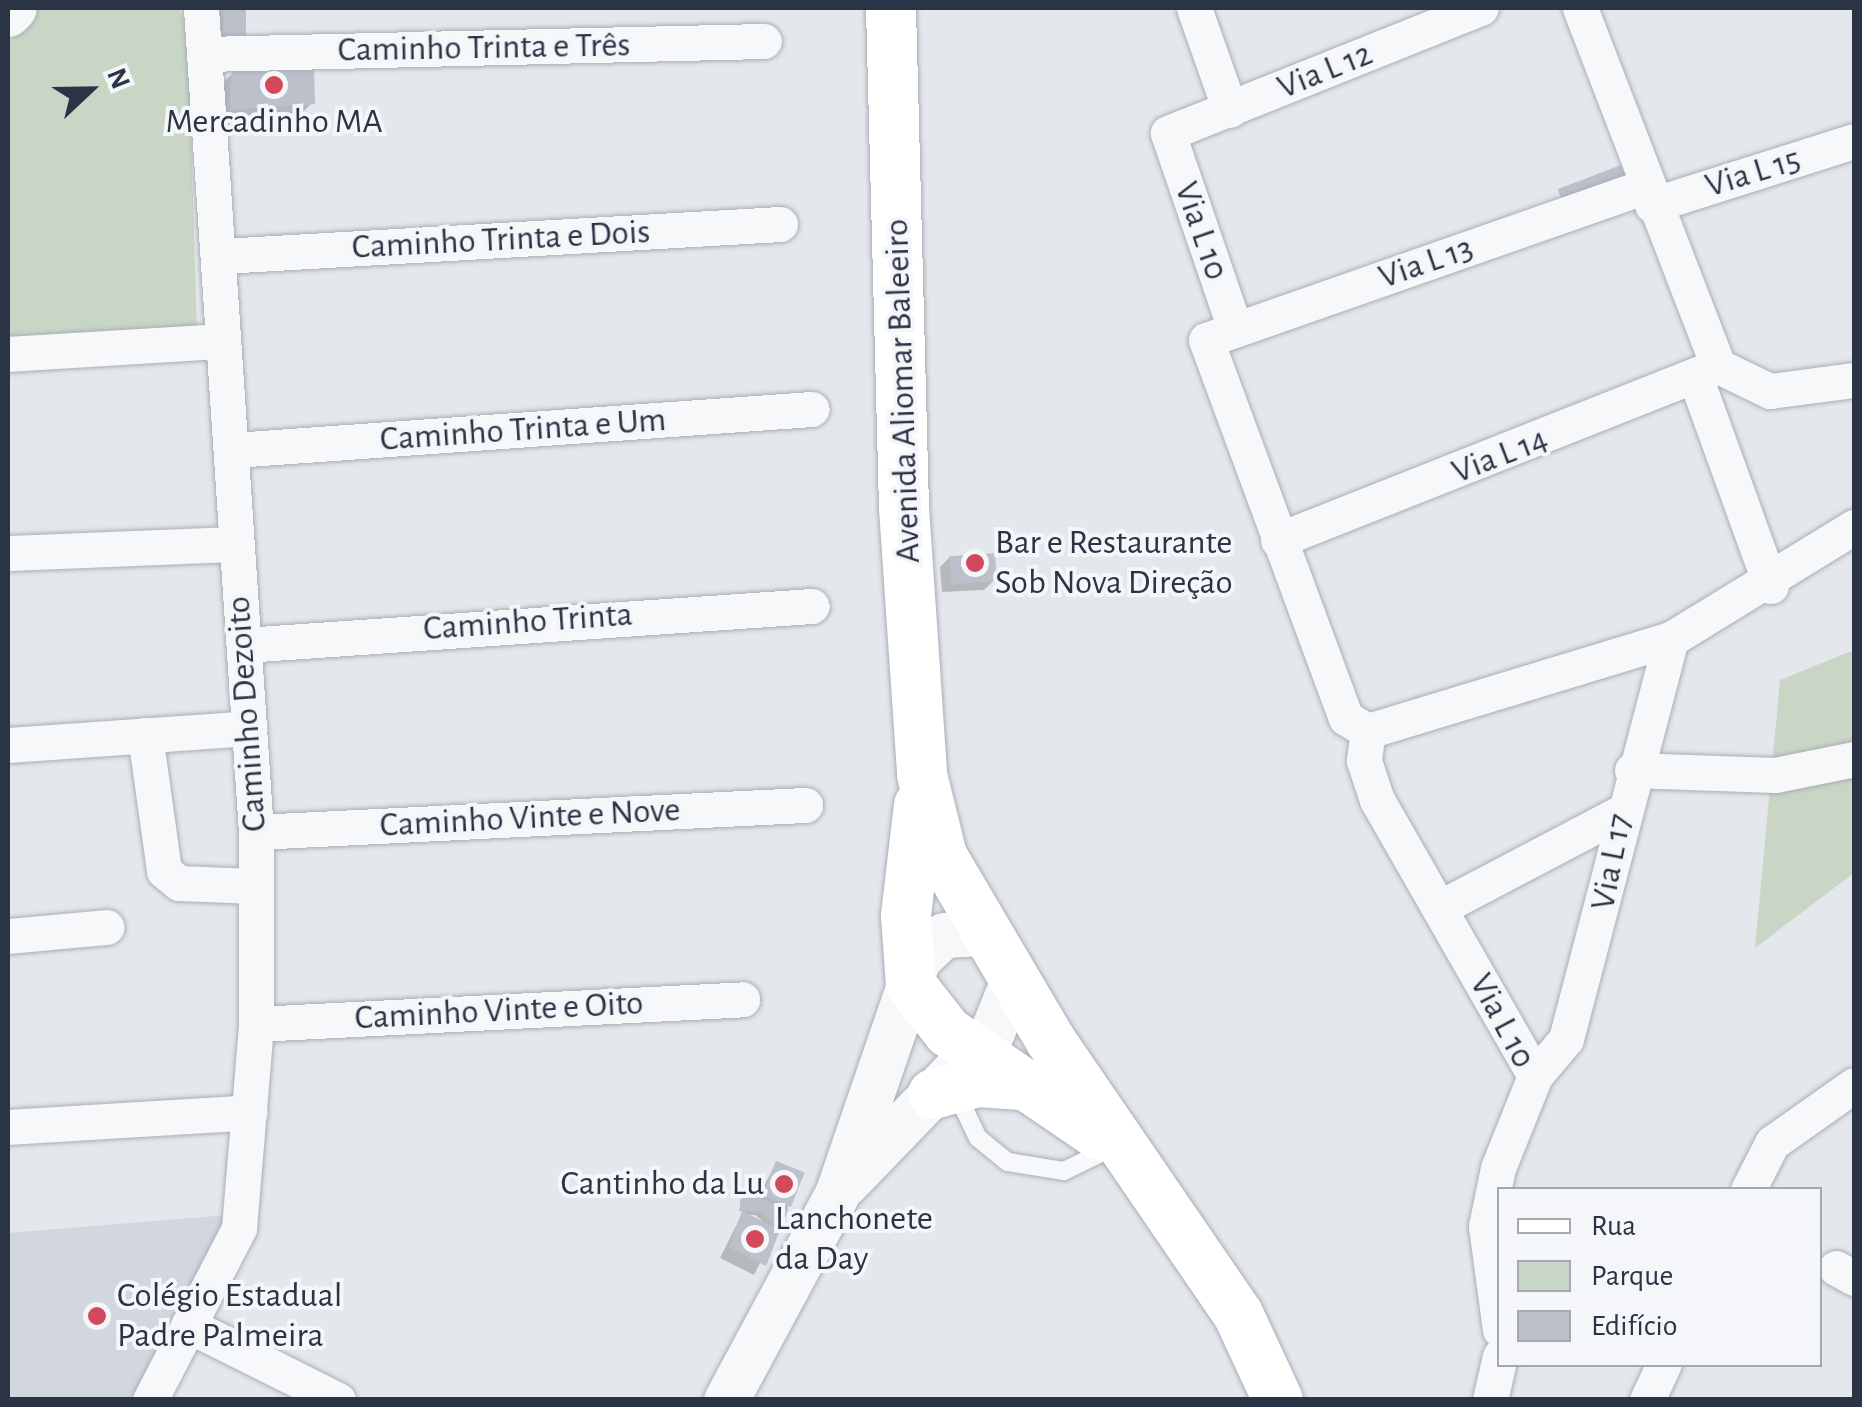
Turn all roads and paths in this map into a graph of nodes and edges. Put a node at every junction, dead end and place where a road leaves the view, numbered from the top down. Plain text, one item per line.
1 (14, 8) edge
2 (200, 8) edge
3 (891, 8) edge
4 (1194, 8) edge
5 (1481, 8) edge
6 (1580, 8) edge
7 (8, 14) edge
8 (764, 40) dead end
9 (204, 54) junction
10 (1230, 110) junction
11 (1168, 133) joint
12 (1854, 141) edge
13 (1649, 196) junction
14 (780, 224) dead end
15 (222, 256) junction
16 (1220, 335) junction
17 (222, 341) junction
18 (8, 354) edge
19 (1708, 374) junction
20 (1854, 380) edge
21 (812, 409) dead end
22 (234, 450) junction
23 (1854, 527) edge
24 (1278, 540) junction
25 (235, 544) junction
26 (8, 553) edge
27 (1771, 586) junction
28 (812, 606) dead end
29 (1671, 640) junction
30 (244, 645) junction
31 (1357, 724) junction
32 (249, 728) junction
33 (145, 735) junction
34 (8, 745) edge
35 (1854, 759) edge
36 (1632, 770) junction
37 (922, 775) junction
38 (805, 805) dead end
39 (1620, 813) junction
40 (256, 832) junction
41 (256, 886) junction
42 (1439, 908) junction
43 (107, 927) dead end
44 (984, 933) junction
45 (8, 936) edge
46 (1012, 980) junction
47 (911, 985) junction
48 (742, 999) dead end
49 (256, 1024) junction
50 (1535, 1076) junction
51 (955, 1078) junction
52 (1854, 1085) edge
53 (250, 1112) junction
54 (8, 1127) edge
55 (1114, 1147) junction
56 (1499, 1187) edge
57 (1750, 1187) edge
58 (1154, 1188) junction
59 (1497, 1192) edge
60 (837, 1194) junction
61 (1497, 1308) edge
62 (188, 1325) junction
63 (1498, 1367) edge
64 (1663, 1367) edge
65 (150, 1400) edge
66 (338, 1400) edge
67 (726, 1400) edge
68 (1278, 1400) edge
69 (1490, 1400) edge
70 (1647, 1400) edge

1 - 7 street
2 - 9 street, Caminho Dezoito
3 - 37 main road, Avenida Aliomar Baleeiro
4 - 10 street
5 - 10 street, Via L 12
6 - 13 street
8 - 9 street, Caminho Trinta e Três
9 - 15 street, Caminho Dezoito
10 - 11 street, Via L 12
11 - 16 street, Via L 10
12 - 13 street, Via L 15
13 - 16 street, Via L 13
13 - 19 street
14 - 15 street, Caminho Trinta e Dois
15 - 17 street, Caminho Dezoito
16 - 24 street, Via L 10
17 - 18 street
17 - 22 street, Caminho Dezoito
19 - 20 street
19 - 24 street, Via L 14
19 - 27 street
21 - 22 street, Caminho Trinta e Um
22 - 25 street, Caminho Dezoito
23 - 27 street
24 - 31 street, Via L 10
25 - 26 street
25 - 30 street, Caminho Dezoito
27 - 29 street
28 - 30 street, Caminho Trinta
29 - 31 street
29 - 36 street, Via L 17
30 - 32 street, Caminho Dezoito
31 - 42 street, Via L 10
32 - 33 street
32 - 40 street, Caminho Dezoito
33 - 34 street
33 - 41 street
35 - 36 street
36 - 39 street, Via L 17
37 - 44 main road, Avenida Aliomar Baleeiro
37 - 47 main road, Avenida Aliomar Baleeiro
38 - 40 street, Caminho Vinte e Nove
39 - 42 street
39 - 50 street, Via L 17
40 - 41 street, Caminho Dezoito
41 - 49 street, Caminho Dezoito
42 - 50 street, Via L 10
43 - 45 street
44 - 46 main road, Avenida Aliomar Baleeiro
44 - 47 street
46 - 51 street
46 - 58 main road, Avenida Aliomar Baleeiro
47 - 51 main road, Avenida Aliomar Baleeiro
47 - 60 street
48 - 49 street, Caminho Vinte e Oito
49 - 53 street, Caminho Dezoito
50 - 56 street, Via L 10
51 - 55 main road, Avenida Aliomar Baleeiro
51 - 55 lane
51 - 60 street
52 - 57 street
53 - 54 street
53 - 62 street, Caminho Dezoito
55 - 58 main road, Avenida Aliomar Baleeiro
58 - 68 main road, Avenida Aliomar Baleeiro
59 - 61 street, Via L 10
60 - 67 street
62 - 65 street, Caminho Dezoito
62 - 66 street
63 - 69 street
64 - 70 street

